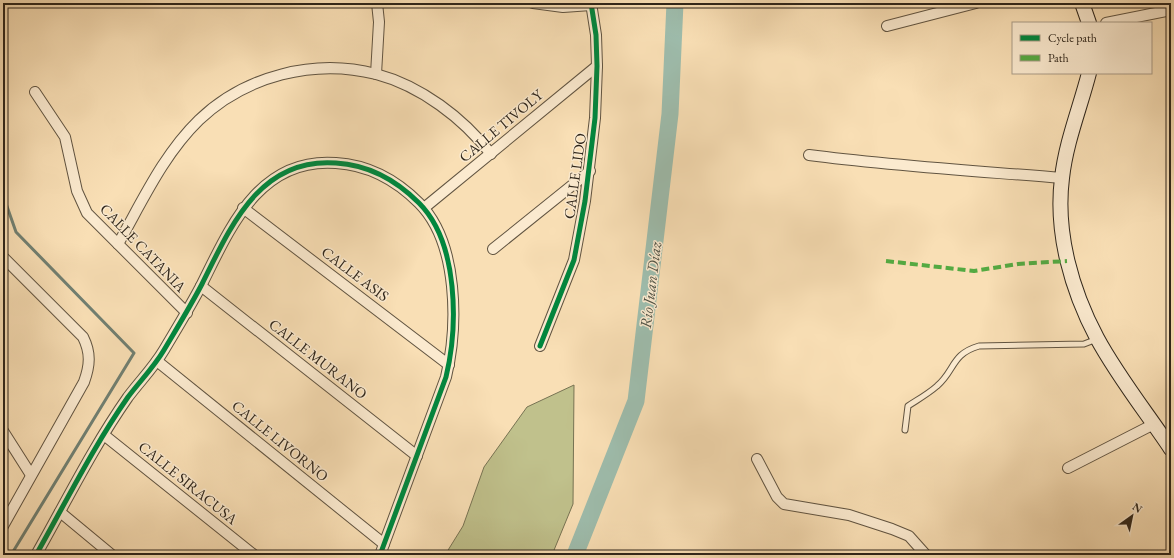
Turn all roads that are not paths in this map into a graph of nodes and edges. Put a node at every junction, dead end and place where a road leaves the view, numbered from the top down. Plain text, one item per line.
1 (377, 3) edge
2 (532, 3) edge
3 (976, 3) edge
4 (1082, 3) edge
5 (591, 4) edge
6 (1171, 10) edge
7 (1089, 22) edge
8 (1111, 22) edge
9 (887, 26) dead end
10 (597, 66) junction
11 (376, 74) junction
12 (1089, 74) edge
13 (36, 92) dead end
14 (491, 154) junction
15 (809, 155) dead end
16 (590, 171) junction
17 (1062, 178) junction
18 (243, 208) junction
19 (424, 208) junction
20 (118, 244) junction
21 (493, 249) dead end
22 (3, 257) edge
23 (201, 286) junction
24 (187, 313) junction
25 (1098, 339) junction
26 (540, 346) dead end
27 (157, 361) junction
28 (449, 365) junction
29 (1154, 424) junction
30 (905, 430) dead end
31 (3, 431) edge
32 (104, 435) junction
33 (1171, 449) edge
34 (417, 456) junction
35 (757, 459) dead end
36 (1068, 468) dead end
37 (31, 475) junction
38 (60, 512) junction
39 (3, 526) edge
40 (384, 544) junction
41 (36, 555) edge
42 (112, 555) edge
43 (254, 555) edge
44 (380, 555) edge
45 (926, 555) edge

1 - 11 street
2 - 5 street
3 - 9 street
4 - 7 main road
5 - 10 street, CALLE LIDO
6 - 8 street
10 - 14 street, CALLE TIVOLY
10 - 16 street, CALLE LIDO
11 - 14 street
11 - 20 street
12 - 17 main road
13 - 20 street, CALLE CATANIA
14 - 19 street, CALLE TIVOLY
15 - 17 street
16 - 21 street
16 - 26 street, CALLE LIDO
17 - 25 main road
18 - 19 street
18 - 23 street
18 - 28 street, CALLE ASIS
19 - 28 street
20 - 24 street, CALLE CATANIA
22 - 37 street
23 - 24 street
23 - 34 street, CALLE MURANO
24 - 27 street
25 - 29 main road
25 - 30 lane
27 - 32 street
27 - 40 street, CALLE LIVORNO
28 - 34 street
29 - 33 main road
29 - 36 street
31 - 37 street
32 - 38 street
32 - 43 street, CALLE SIRACUSA
34 - 40 street
35 - 45 street
37 - 39 street
38 - 41 street
38 - 42 street
40 - 44 street

